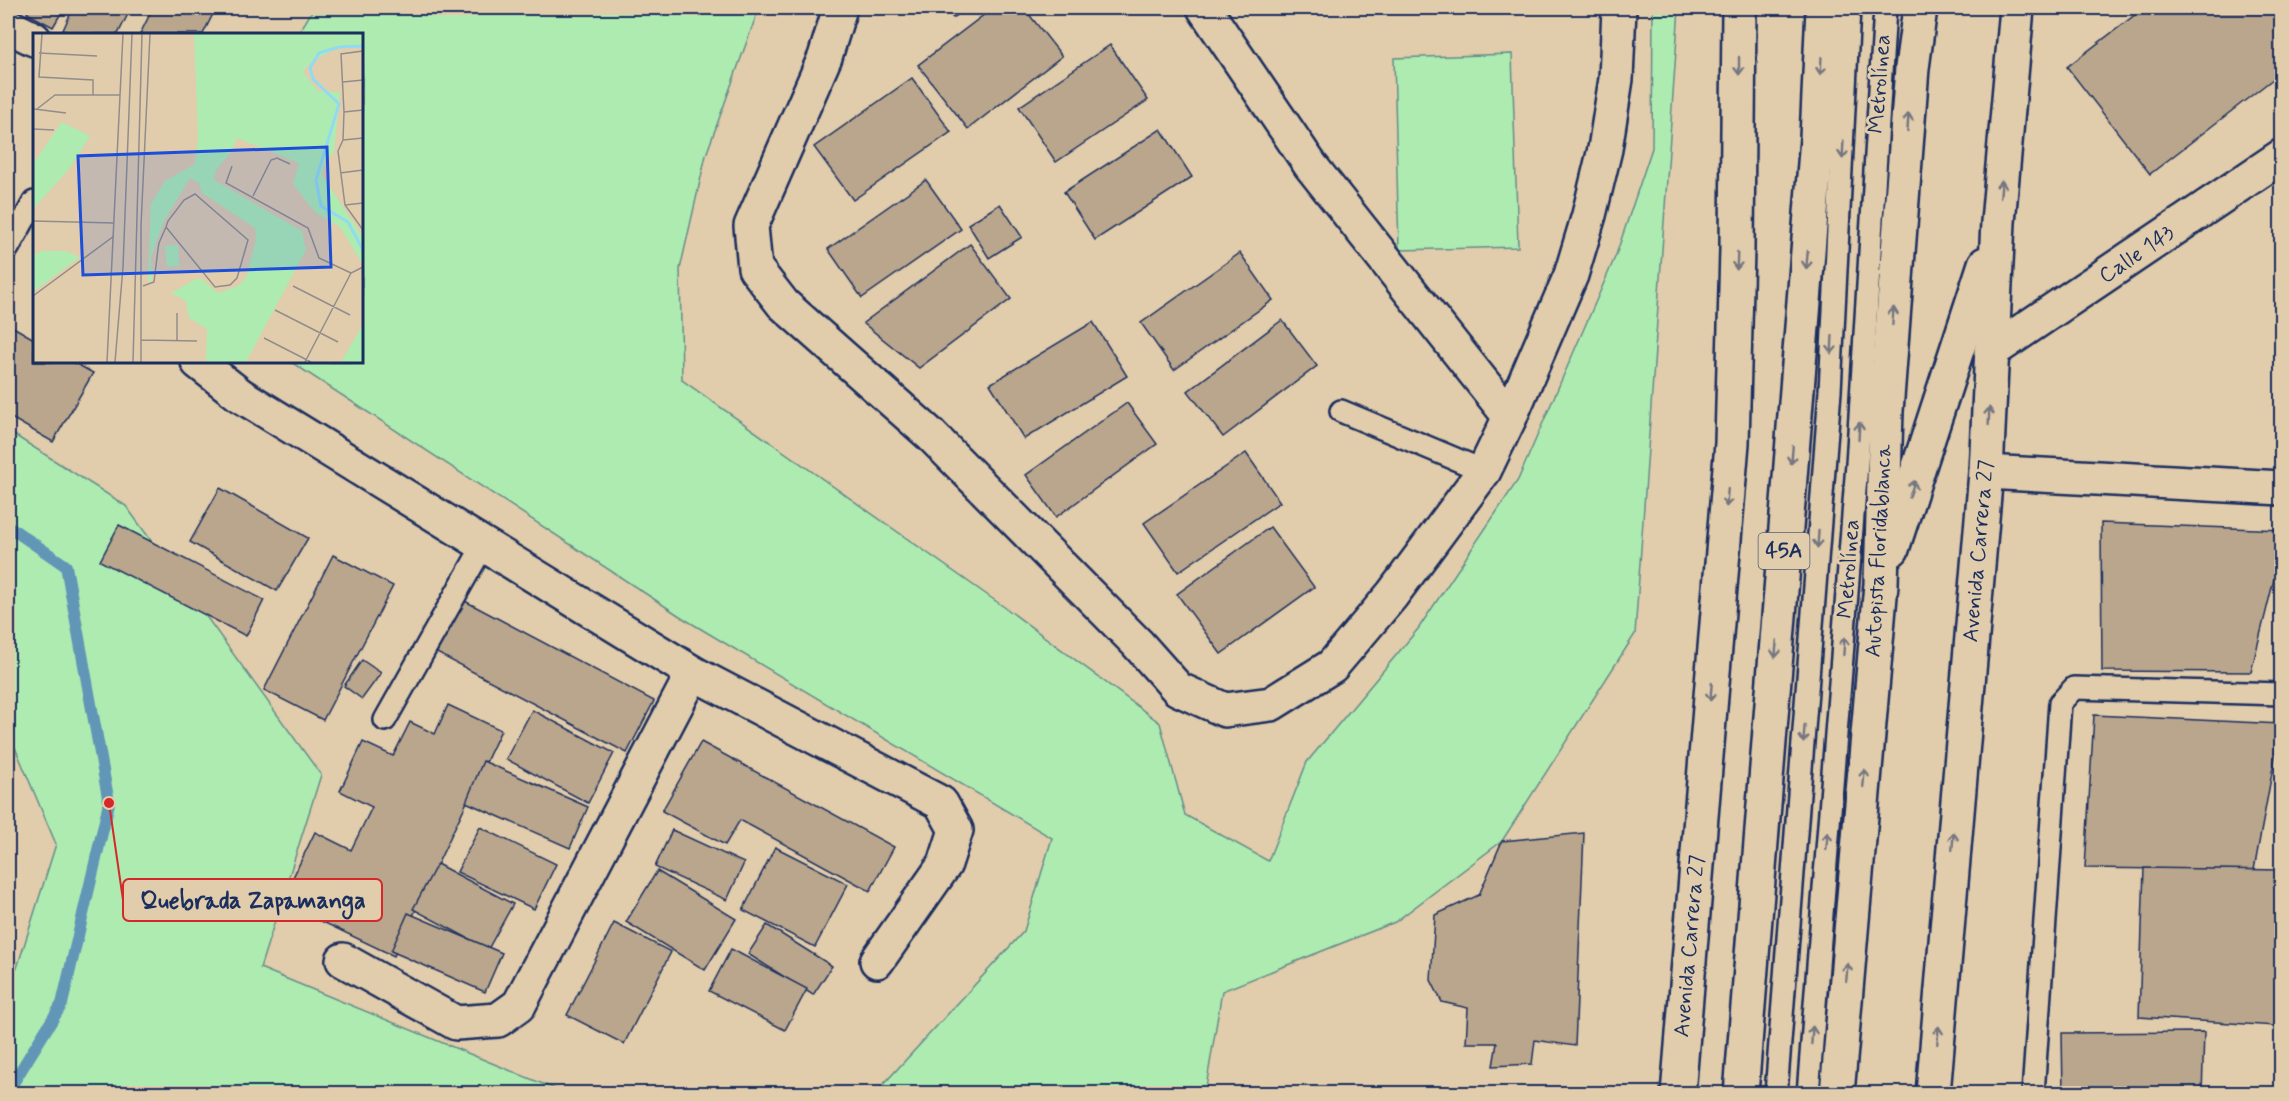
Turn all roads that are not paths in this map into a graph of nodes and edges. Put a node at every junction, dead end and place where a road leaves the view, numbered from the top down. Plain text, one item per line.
1 (840, 8) edge
2 (1204, 8) edge
3 (1619, 8) edge
4 (1739, 8) edge
5 (1823, 8) edge
6 (1849, 8) edge
7 (1885, 8) edge
8 (1920, 8) edge
9 (2017, 8) edge
10 (8, 26) edge
11 (33, 38) edge
12 (2282, 156) edge
13 (33, 204) edge
14 (1998, 222) junction
15 (8, 248) edge
16 (1991, 352) junction
17 (199, 363) edge
18 (1341, 411) dead end
19 (1510, 417) junction
20 (1484, 471) junction
21 (1986, 472) junction
22 (2282, 488) edge
23 (484, 544) junction
24 (1881, 585) junction
25 (693, 673) junction
26 (2282, 694) edge
27 (385, 720) dead end
28 (343, 960) dead end
29 (877, 961) dead end
30 (1673, 1090) edge
31 (1741, 1094) edge
32 (1776, 1094) edge
33 (1808, 1094) edge
34 (1837, 1094) edge
35 (1933, 1094) edge
36 (2033, 1094) edge

1 - 20 main road
2 - 19 main road
3 - 19 main road
4 -> 30 main road, Avenida Carrera 27
5 -> 31 main road, 45A
6 -> 32 lane, Metrolínea
33 -> 7 lane, Metrolínea
24 -> 8 main road, Autopista Floridablanca
14 -> 9 main road, Avenida Carrera 27
10 - 11 main road
12 - 16 main road, Calle 143
13 - 15 lane
14 - 16 main road, Avenida Carrera 27
24 -> 14 main road
21 -> 16 main road, Avenida Carrera 27
17 - 23 main road
18 - 20 lane
19 - 20 main road
21 - 22 main road
35 -> 21 main road, Avenida Carrera 27
23 - 25 main road
23 - 27 lane
34 -> 24 main road, Autopista Floridablanca
25 - 28 main road
25 - 29 main road
26 - 36 lane

